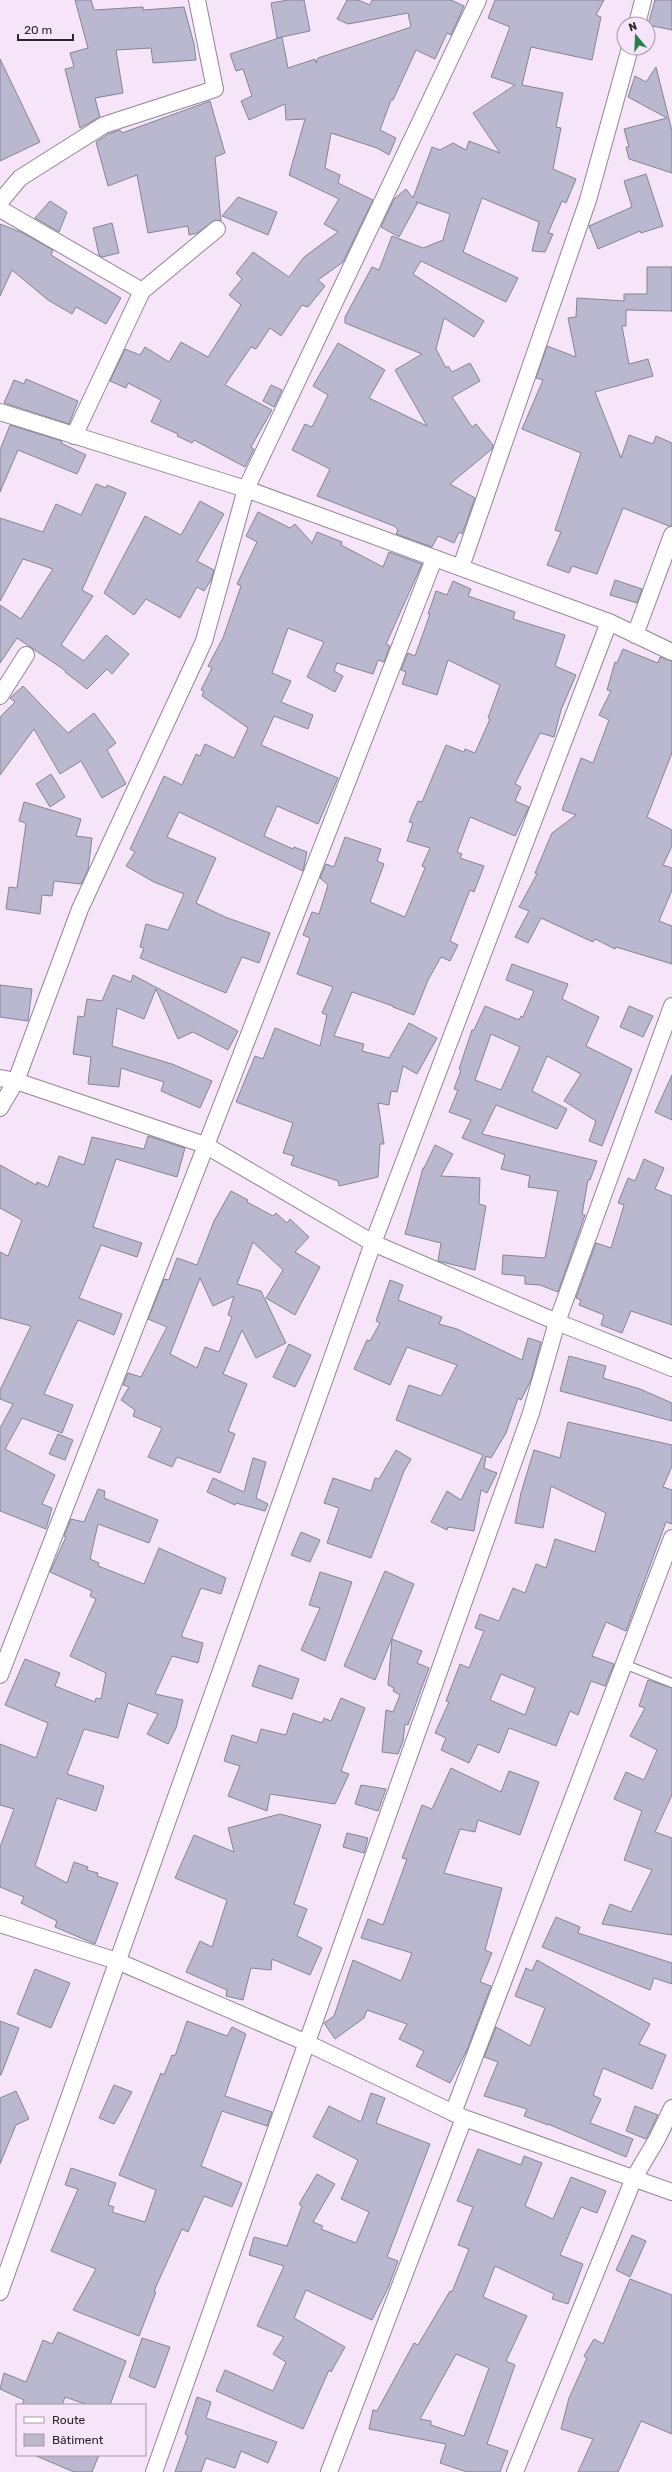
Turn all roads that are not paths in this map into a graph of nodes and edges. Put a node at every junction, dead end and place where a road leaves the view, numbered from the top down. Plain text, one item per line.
1 (197, 0) edge
2 (644, 0) edge
3 (471, 3) edge
4 (639, 16) edge
5 (628, 56) edge
6 (0, 202) edge
7 (0, 209) edge
8 (217, 229) dead end
9 (142, 291) junction
10 (0, 412) edge
11 (74, 436) junction
12 (246, 489) junction
13 (672, 535) edge
14 (434, 559) junction
15 (461, 567) junction
16 (609, 622) junction
17 (635, 635) junction
18 (672, 652) edge
19 (26, 655) dead end
20 (0, 696) edge
21 (672, 1006) edge
22 (0, 1078) edge
23 (16, 1080) junction
24 (0, 1108) edge
25 (205, 1145) junction
26 (374, 1243) junction
27 (557, 1322) junction
28 (672, 1368) edge
29 (672, 1538) edge
30 (624, 1664) junction
31 (0, 1675) edge
32 (672, 1683) edge
33 (0, 1924) edge
34 (117, 1961) junction
35 (307, 2043) junction
36 (672, 2108) edge
37 (458, 2116) junction
38 (634, 2178) junction
39 (672, 2192) edge
40 (0, 2292) edge
41 (154, 2472) edge
42 (329, 2472) edge
43 (514, 2472) edge

1 - 6 street
2 - 4 street
3 - 12 street
5 - 15 street
7 - 9 street
8 - 9 street
9 - 11 street
10 - 11 street
11 - 12 street
12 - 14 street
12 - 23 street
13 - 17 street
14 - 15 street
14 - 25 street
15 - 16 street
16 - 17 street
16 - 26 street
17 - 18 street
19 - 20 street
21 - 27 street
22 - 23 street
23 - 24 street
23 - 25 street
25 - 26 street
25 - 31 street
26 - 27 street
26 - 34 street
27 - 28 street
27 - 35 street
29 - 30 street
30 - 32 lane
30 - 37 street
33 - 34 street
34 - 35 street
34 - 40 street
35 - 37 street
35 - 41 street
36 - 38 street
37 - 38 street
37 - 42 street
38 - 39 street
38 - 43 street

